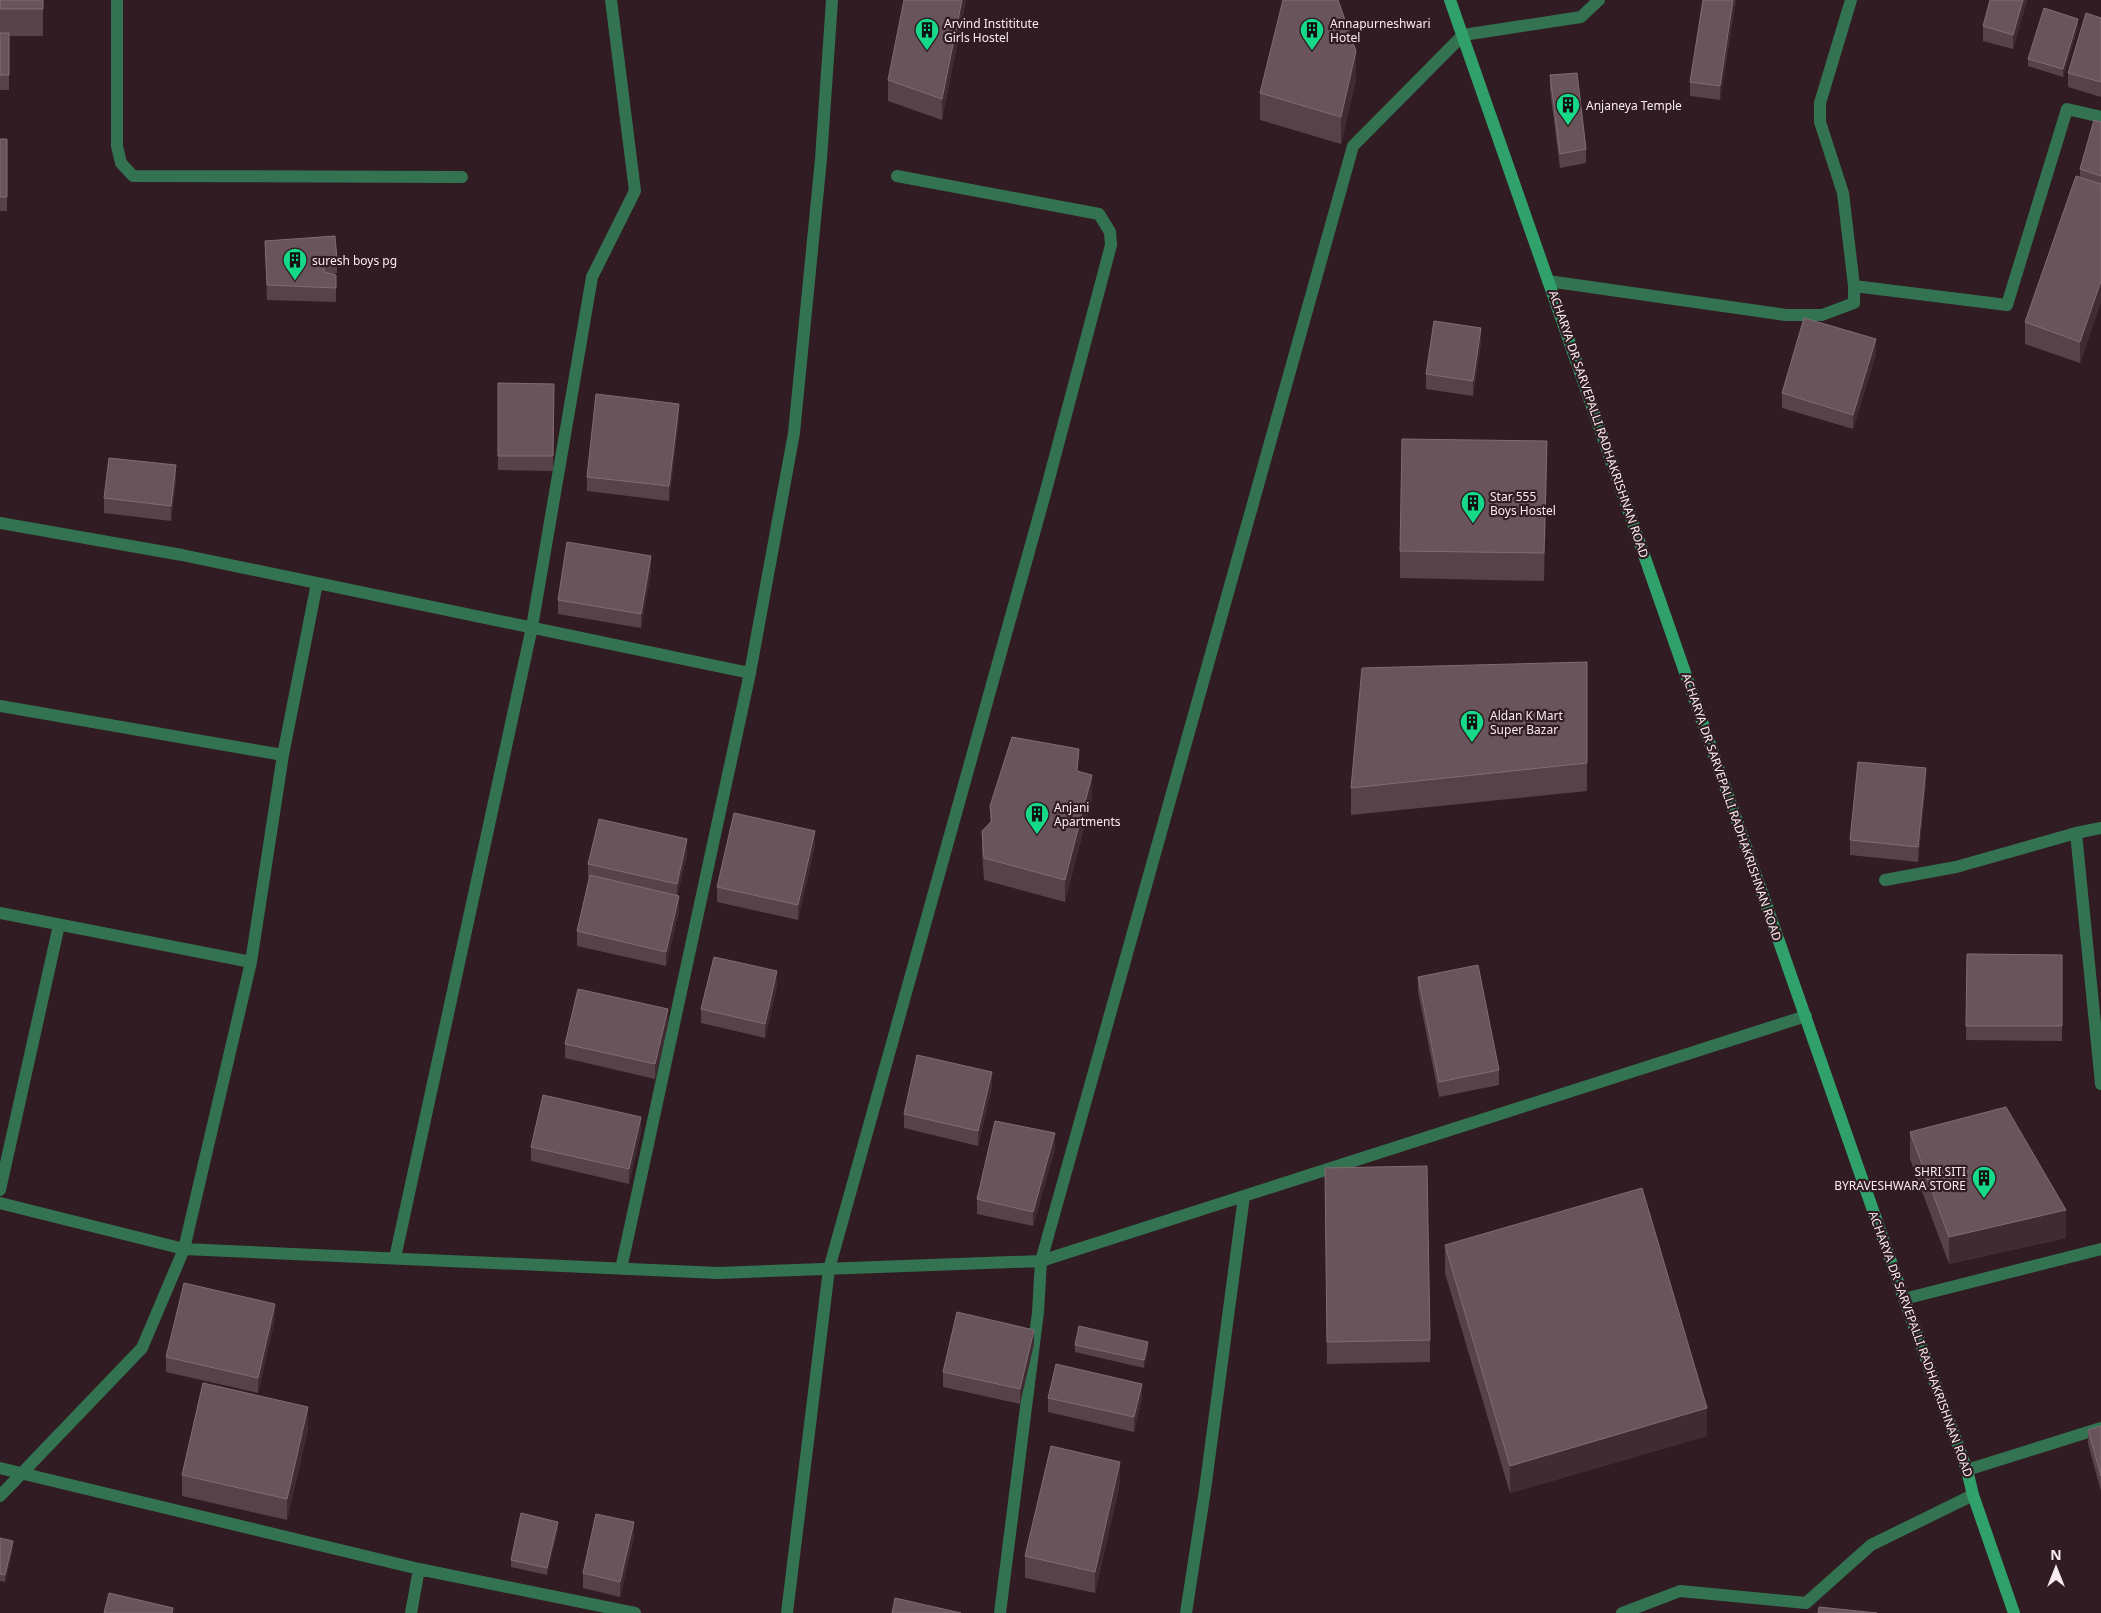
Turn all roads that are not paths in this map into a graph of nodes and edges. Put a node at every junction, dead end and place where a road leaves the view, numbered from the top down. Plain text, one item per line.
1 (117, 0) edge
2 (612, 0) edge
3 (832, 0) edge
4 (1450, 0) edge
5 (1600, 0) edge
6 (1851, 0) edge
7 (1463, 35) junction
8 (2101, 117) edge
9 (897, 176) dead end
10 (462, 177) dead end
11 (1548, 281) junction
12 (1854, 286) junction
13 (0, 523) edge
14 (317, 583) junction
15 (532, 628) junction
16 (750, 673) junction
17 (0, 706) edge
18 (283, 755) junction
19 (2101, 828) edge
20 (2076, 833) junction
21 (1885, 880) dead end
22 (0, 913) edge
23 (59, 925) junction
24 (250, 962) junction
25 (1806, 1016) junction
26 (2101, 1084) edge
27 (0, 1190) edge
28 (1244, 1196) junction
29 (0, 1203) edge
30 (184, 1249) junction
31 (2101, 1249) edge
32 (395, 1258) junction
33 (1040, 1261) junction
34 (621, 1269) junction
35 (830, 1269) junction
36 (1904, 1299) junction
37 (2101, 1428) edge
38 (0, 1468) edge
39 (1967, 1470) junction
40 (21, 1474) junction
41 (1972, 1495) junction
42 (0, 1496) edge
43 (419, 1569) junction
44 (1806, 1608) edge
45 (410, 1613) edge
46 (635, 1613) edge
47 (787, 1613) edge
48 (1000, 1613) edge
49 (1186, 1613) edge
50 (1622, 1613) edge
51 (2014, 1613) edge

1 - 10 street
2 - 15 street
3 - 16 street
4 - 7 street, ACHARYA DR SARVEPALLI RADHAKRISHNAN ROAD
5 - 7 street
6 - 12 street
7 - 11 street, ACHARYA DR SARVEPALLI RADHAKRISHNAN ROAD
7 - 33 street
8 - 12 street
9 - 35 street
11 - 12 street
11 - 25 street, ACHARYA DR SARVEPALLI RADHAKRISHNAN ROAD
13 - 14 street
14 - 15 street
14 - 18 street
15 - 16 street
15 - 32 street
16 - 34 street
17 - 18 street
18 - 24 street
19 - 20 street
20 - 21 street
20 - 26 street
22 - 23 street
23 - 24 street
23 - 27 street
24 - 30 street
25 - 28 street
25 - 36 street, ACHARYA DR SARVEPALLI RADHAKRISHNAN ROAD
28 - 33 street
28 - 49 street
29 - 30 street
30 - 32 street
30 - 40 street
31 - 36 street
32 - 34 street
33 - 35 street
33 - 48 street
34 - 35 street
35 - 47 street
36 - 39 street, ACHARYA DR SARVEPALLI RADHAKRISHNAN ROAD
37 - 39 street
38 - 40 street
39 - 41 street, ACHARYA DR SARVEPALLI RADHAKRISHNAN ROAD
40 - 42 street
40 - 43 street
41 - 44 street
41 - 51 street, ACHARYA DR SARVEPALLI RADHAKRISHNAN ROAD
43 - 45 street
43 - 46 street
44 - 50 street

